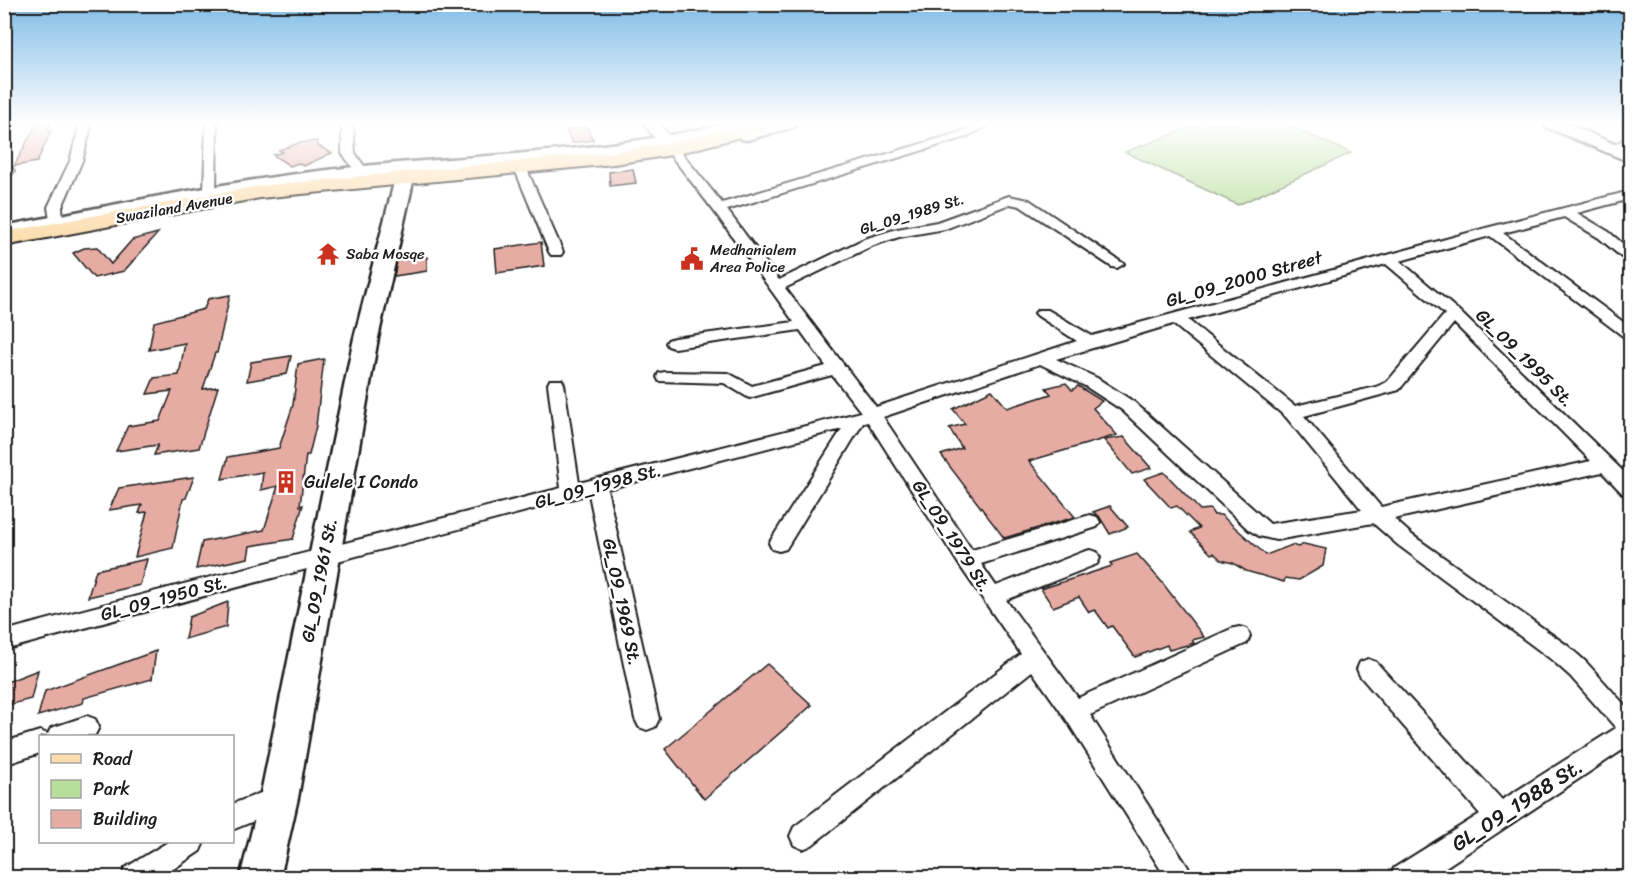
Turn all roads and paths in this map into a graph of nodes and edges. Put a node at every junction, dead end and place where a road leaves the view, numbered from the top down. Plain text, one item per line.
1 (75, 164) edge
2 (210, 164) edge
3 (354, 164) edge
4 (561, 164) edge
5 (599, 164) edge
6 (685, 164) edge
7 (868, 164) edge
8 (362, 172) junction
9 (522, 172) junction
10 (406, 175) junction
11 (210, 193) junction
12 (1630, 195) edge
13 (719, 208) junction
14 (1564, 212) junction
15 (56, 222) junction
16 (1491, 231) junction
17 (4, 238) edge
18 (556, 252) dead end
19 (1630, 257) edge
20 (1389, 259) junction
21 (1117, 264) dead end
22 (776, 287) junction
23 (1042, 314) dead end
24 (1454, 315) junction
25 (1176, 319) junction
26 (804, 325) junction
27 (1630, 334) edge
28 (1090, 342) junction
29 (674, 343) dead end
30 (1040, 358) junction
31 (836, 369) junction
32 (665, 377) dead end
33 (556, 384) dead end
34 (1292, 413) junction
35 (865, 416) junction
36 (1605, 465) junction
37 (597, 485) junction
38 (1630, 489) edge
39 (571, 493) junction
40 (1377, 515) junction
41 (1090, 522) dead end
42 (779, 543) dead end
43 (324, 558) junction
44 (1090, 558) dead end
45 (967, 560) junction
46 (992, 597) junction
47 (1239, 636) dead end
48 (4, 641) edge
49 (1034, 657) junction
50 (1368, 669) dead end
51 (1074, 711) junction
52 (647, 719) dead end
53 (87, 727) dead end
54 (1630, 727) edge
55 (1630, 732) edge
56 (62, 735) edge
57 (39, 742) edge
58 (4, 754) edge
59 (279, 798) junction
60 (234, 816) edge
61 (1499, 816) junction
62 (803, 836) dead end
63 (189, 843) edge
64 (135, 878) edge
65 (260, 878) edge
66 (1182, 878) edge
67 (1404, 878) edge

1 - 15 street
2 - 11 street
3 - 8 street
4 - 10 main road, Swaziland Avenue
5 - 9 main road
6 - 13 street, GL_09_1979 St.
7 - 13 street
8 - 10 main road
8 - 11 main road
9 - 10 main road
9 - 18 street
10 - 17 main road, Swaziland Avenue
10 - 43 main road, GL_09_1961 St.
11 - 15 main road
12 - 14 street, GL_09_2000 Street
13 - 22 street, GL_09_1979 St.
14 - 16 street, GL_09_2000 Street
14 - 19 street
15 - 17 main road
16 - 20 street, GL_09_2000 Street
16 - 27 street
20 - 24 street, GL_09_1995 St.
20 - 25 street, GL_09_2000 Street
21 - 22 street, GL_09_1989 St.
22 - 26 street, GL_09_1979 St.
23 - 28 street
24 - 34 street
24 - 36 street, GL_09_1995 St.
25 - 28 street, GL_09_2000 Street
25 - 34 street
26 - 29 street
26 - 31 street, GL_09_1979 St.
28 - 30 street, GL_09_2000 Street
30 - 35 street, GL_09_2000 Street
30 - 40 street
31 - 32 street
31 - 35 street, GL_09_1979 St.
33 - 39 street
34 - 40 street
35 - 37 street, GL_09_1998 St.
35 - 42 street
35 - 45 street, GL_09_1979 St.
36 - 38 street, GL_09_1995 St.
36 - 40 street
37 - 39 street, GL_09_1998 St.
37 - 52 street, GL_09_1969 St.
39 - 43 street, GL_09_1998 St.
40 - 54 street
41 - 45 street
43 - 48 street, GL_09_1950 St.
43 - 59 main road, GL_09_1961 St.
44 - 46 street
45 - 46 street, GL_09_1979 St.
46 - 49 street, GL_09_1979 St.
47 - 51 street
49 - 51 street, GL_09_1979 St.
49 - 62 street
50 - 61 street
51 - 66 street, GL_09_1979 St.
53 - 56 street
55 - 61 street, GL_09_1988 St.
57 - 58 street
59 - 60 street
59 - 65 main road, GL_09_1961 St.
61 - 67 street, GL_09_1988 St.
63 - 64 street

